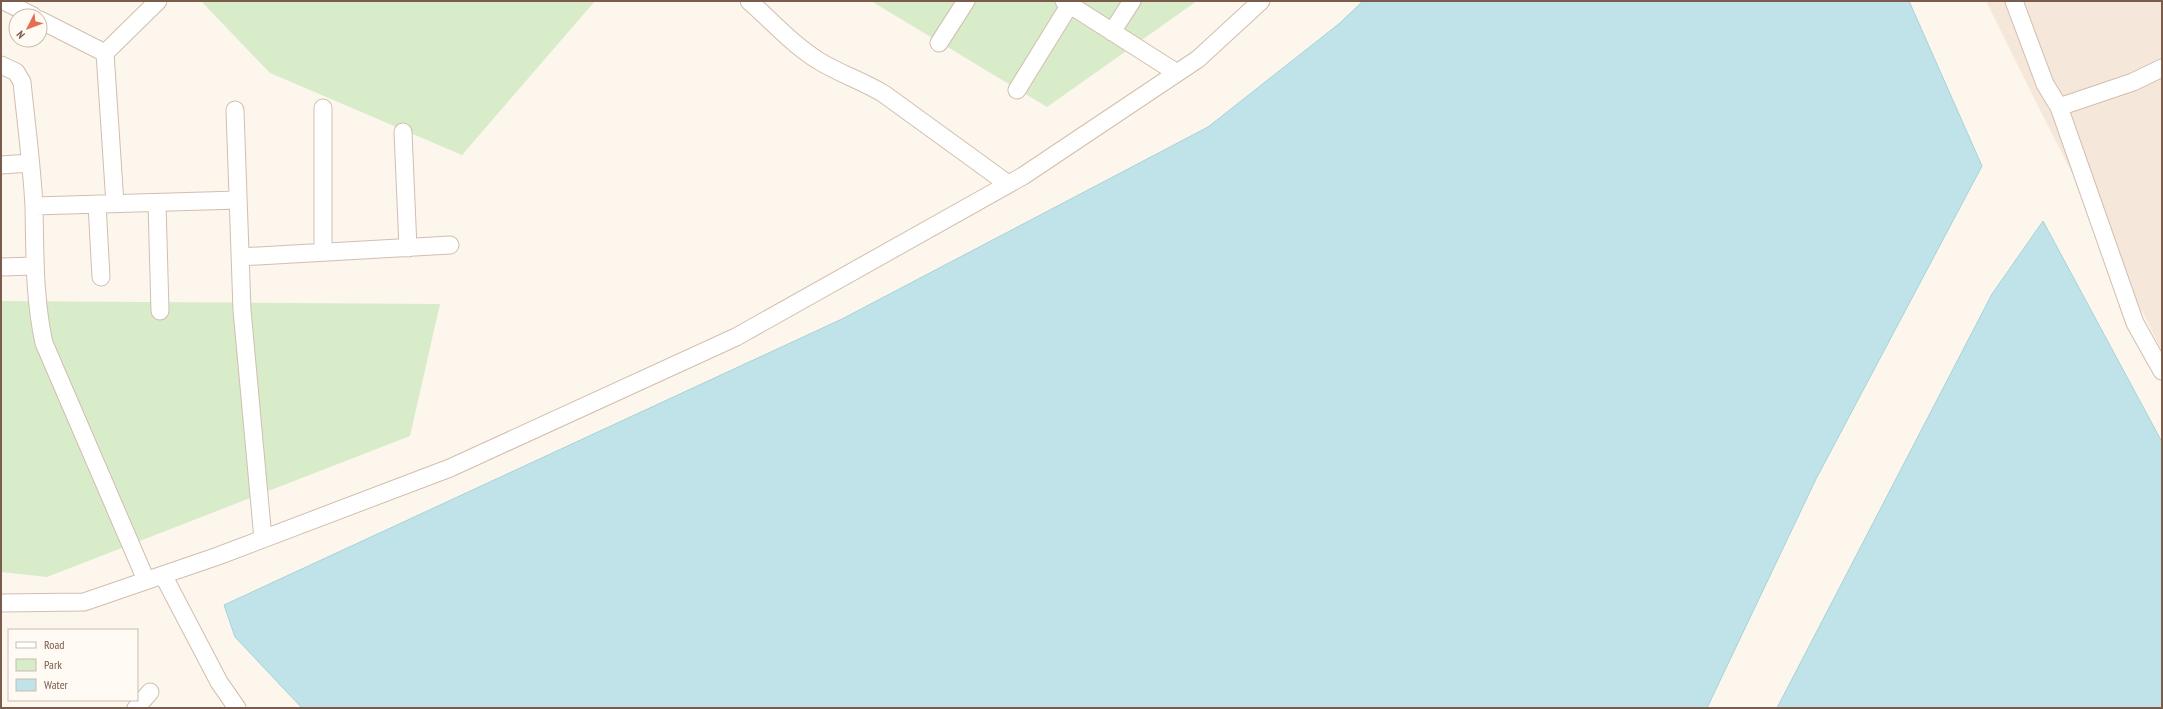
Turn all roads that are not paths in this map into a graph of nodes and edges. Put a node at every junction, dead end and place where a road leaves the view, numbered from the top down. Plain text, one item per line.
1 (4, 1) edge
2 (158, 1) edge
3 (750, 1) edge
4 (966, 1) edge
5 (1132, 1) edge
6 (1261, 1) edge
7 (2014, 1) edge
8 (1069, 2) edge
9 (18, 8) edge
10 (48, 24) edge
11 (1112, 32) junction
12 (939, 43) dead end
13 (105, 53) junction
14 (1, 65) edge
15 (2162, 68) edge
16 (1177, 73) junction
17 (1017, 90) dead end
18 (2059, 107) junction
19 (323, 108) dead end
20 (235, 110) dead end
21 (403, 132) dead end
22 (30, 163) junction
23 (1, 165) edge
24 (1008, 184) junction
25 (238, 200) junction
26 (157, 203) junction
27 (97, 204) junction
28 (115, 204) junction
29 (34, 206) junction
30 (450, 245) dead end
31 (408, 248) junction
32 (323, 252) junction
33 (240, 257) junction
34 (34, 266) junction
35 (1, 267) edge
36 (101, 277) dead end
37 (160, 312) dead end
38 (2162, 372) edge
39 (263, 539) junction
40 (163, 575) junction
41 (146, 580) junction
42 (1, 603) edge
43 (150, 692) dead end
44 (136, 708) edge
45 (236, 708) edge

1 - 9 street
2 - 13 street
3 - 24 street
4 - 12 street
5 - 11 street
6 - 16 street
7 - 18 street
8 - 11 street
8 - 17 street
10 - 13 street
11 - 16 street
13 - 28 street
14 - 22 street
15 - 18 street
16 - 24 street
18 - 38 street
19 - 32 street
20 - 25 street
21 - 31 street
22 - 23 street
22 - 29 street
24 - 39 street
25 - 26 street
25 - 33 street
26 - 28 street
26 - 37 street
27 - 28 street
27 - 29 street
27 - 36 street
29 - 34 street
30 - 31 street
31 - 32 street
32 - 33 street
33 - 39 street
34 - 35 street
34 - 41 street
39 - 40 street
40 - 41 street
40 - 45 street
41 - 42 street
43 - 44 street

